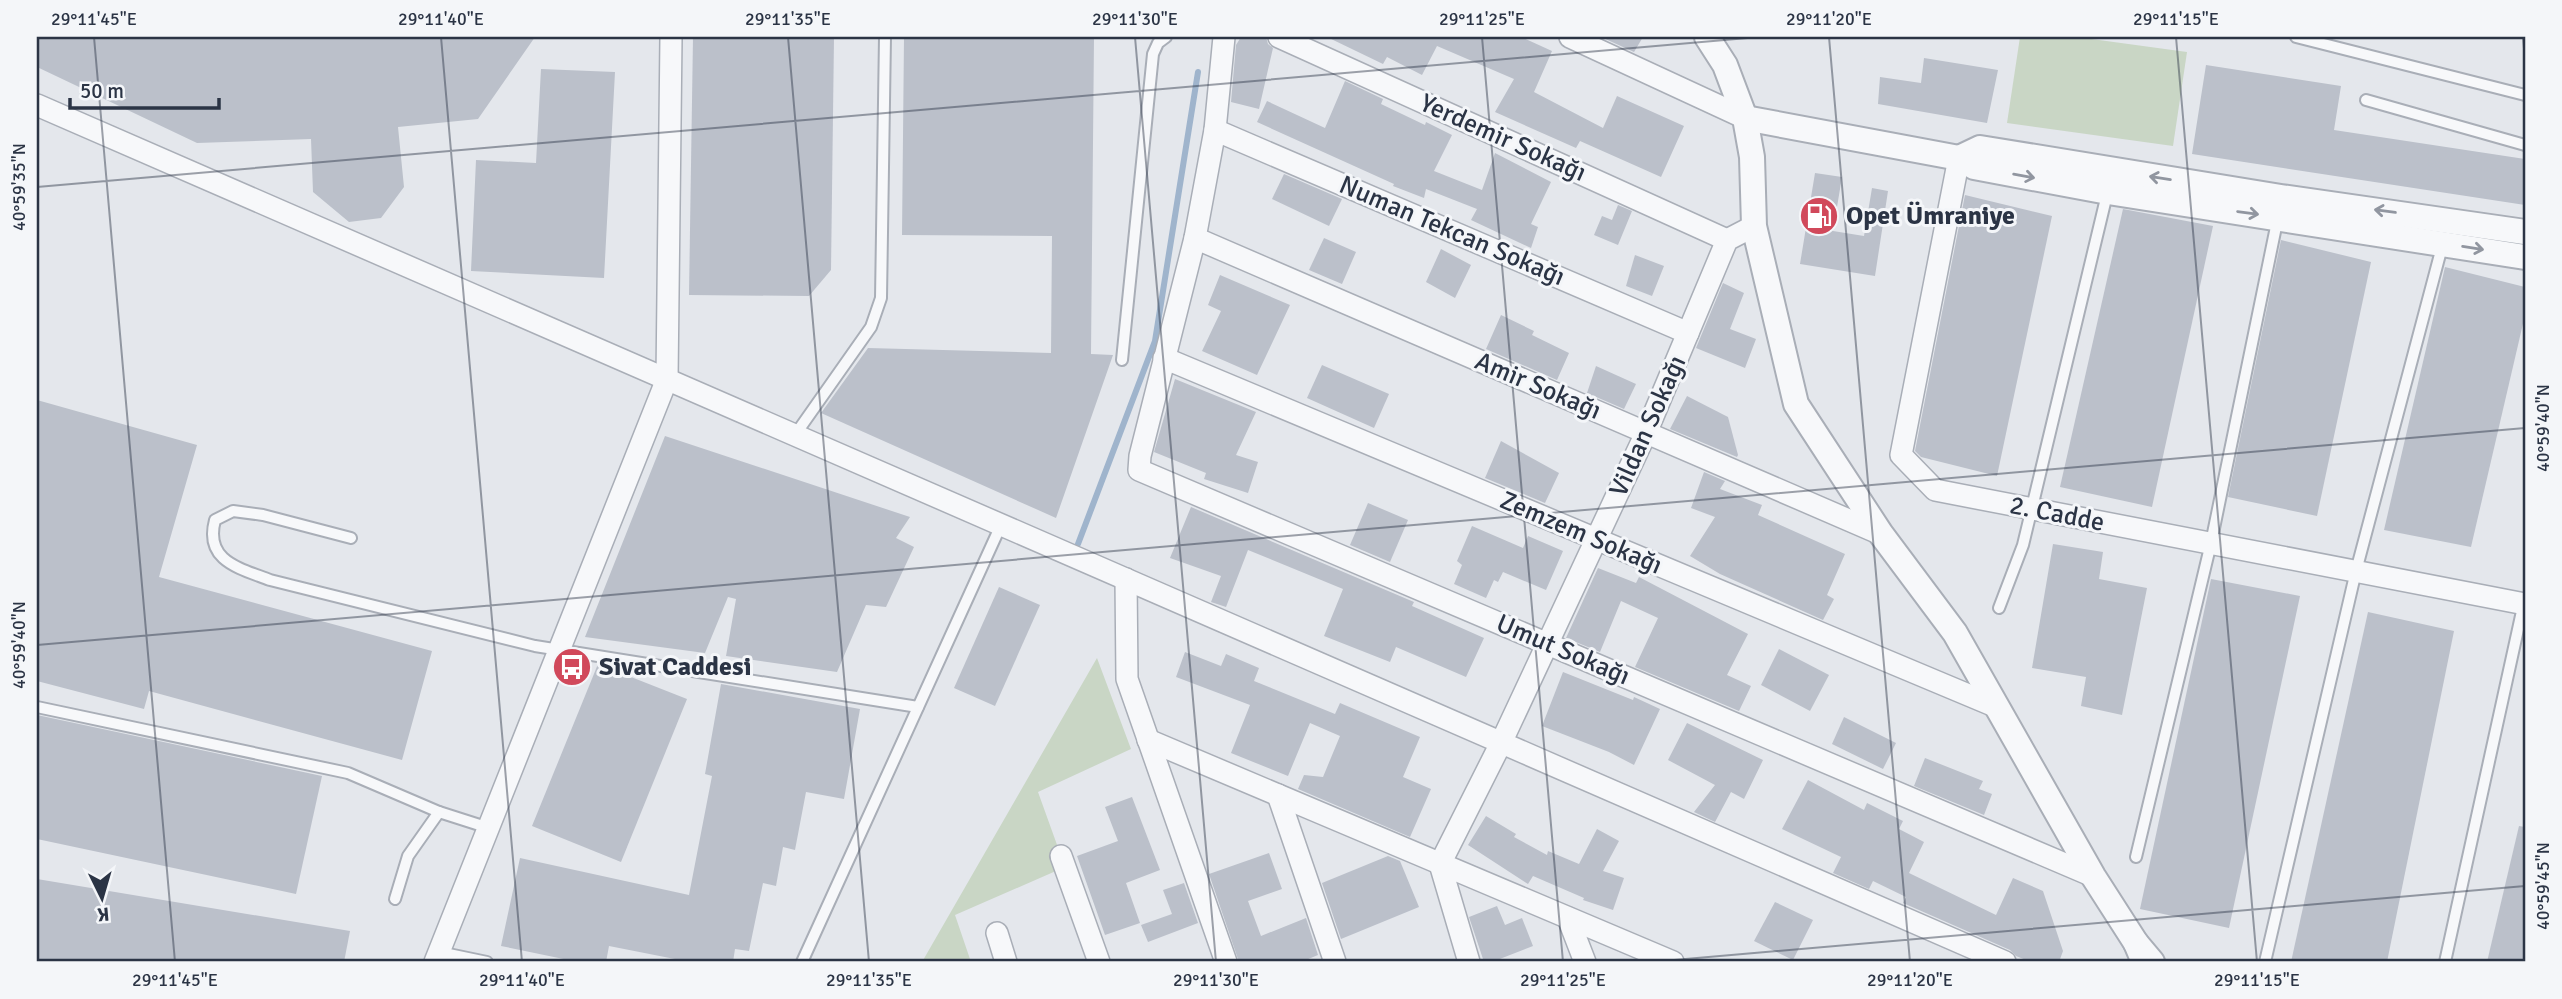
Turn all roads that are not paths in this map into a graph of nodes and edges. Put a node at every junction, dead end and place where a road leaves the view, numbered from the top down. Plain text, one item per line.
1 (671, 37) edge
2 (885, 37) edge
3 (1166, 37) edge
4 (1224, 37) edge
5 (1279, 37) edge
6 (1570, 37) edge
7 (1707, 37) edge
8 (2296, 37) edge
9 (2525, 95) edge
10 (2366, 100) dead end
11 (37, 105) edge
12 (1745, 118) junction
13 (1215, 130) junction
14 (2525, 145) edge
15 (1959, 158) junction
16 (2110, 181) junction
17 (2279, 207) junction
18 (1754, 226) junction
19 (2446, 232) junction
20 (2525, 232) edge
21 (1195, 238) junction
22 (1727, 240) junction
23 (2525, 257) edge
24 (1688, 333) junction
25 (1164, 358) junction
26 (1122, 360) dead end
27 (667, 379) junction
28 (1646, 433) junction
29 (795, 435) junction
30 (2031, 509) junction
31 (1001, 525) junction
32 (1881, 534) junction
33 (351, 538) dead end
34 (1597, 540) junction
35 (2211, 543) junction
36 (2356, 571) junction
37 (1126, 579) junction
38 (2525, 601) edge
39 (1999, 608) dead end
40 (1547, 643) junction
41 (561, 649) junction
42 (37, 707) edge
43 (918, 707) junction
44 (1997, 707) junction
45 (1148, 740) junction
46 (1501, 743) junction
47 (1278, 795) junction
48 (439, 812) junction
49 (489, 828) junction
50 (1061, 856) dead end
51 (2136, 857) dead end
52 (1440, 863) junction
53 (2093, 876) junction
54 (395, 898) dead end
55 (1568, 918) junction
56 (997, 933) dead end
57 (2140, 953) edge
58 (437, 957) edge
59 (487, 962) edge
60 (802, 962) edge
61 (1006, 962) edge
62 (1099, 962) edge
63 (1226, 962) edge
64 (1335, 962) edge
65 (1469, 962) edge
66 (1585, 962) edge
67 (1673, 962) edge
68 (2005, 962) edge
69 (2152, 962) edge
70 (2265, 962) edge
71 (2445, 962) edge

1 - 27 street
2 - 29 lane
3 - 26 lane
4 - 13 street
5 - 22 street, Yerdemir Sokağı
6 - 12 street
7 - 12 street
8 - 9 lane
10 - 14 lane
11 - 27 street
12 - 15 street
12 - 18 street
13 - 21 street
13 - 24 street, Numan Tekcan Sokağı
15 - 16 street
15 - 30 street, 2. Cadde
16 - 17 street
16 - 30 lane
17 - 19 street
17 - 35 lane
18 - 22 street
18 - 32 street
19 - 20 street
19 -> 23 street
19 - 36 lane
21 - 25 street
21 - 28 street, Amir Sokağı
22 - 24 street, Vildan Sokağı
24 - 28 street, Vildan Sokağı
25 - 34 street, Zemzem Sokağı
25 - 40 street, Umut Sokağı
27 - 29 street
27 - 41 street
28 - 32 street, Amir Sokağı
28 - 34 street, Vildan Sokağı
29 - 31 street
30 - 35 street, 2. Cadde
30 - 39 lane
31 - 37 street
31 - 43 lane
32 - 44 street
33 - 41 lane
34 - 40 street, Vildan Sokağı
34 - 44 street, Zemzem Sokağı
35 - 36 street, 2. Cadde
35 - 51 lane
36 - 38 street, 2. Cadde
36 - 70 lane
37 - 45 street
37 - 46 street
38 - 71 lane
40 - 46 street, Vildan Sokağı
40 - 53 street, Umut Sokağı
41 - 43 lane
41 - 49 street
42 - 48 lane
43 - 60 lane
44 - 53 street
45 - 47 street
45 - 63 street
46 - 52 street, Vildan Sokağı
46 - 68 street
47 - 52 street
47 - 64 street
48 - 49 lane
48 - 54 lane
49 - 58 street
50 - 62 street
52 - 55 street
52 - 65 street
53 - 57 street
55 - 66 street
55 - 67 street
56 - 61 street
57 - 69 street
58 - 59 lane

